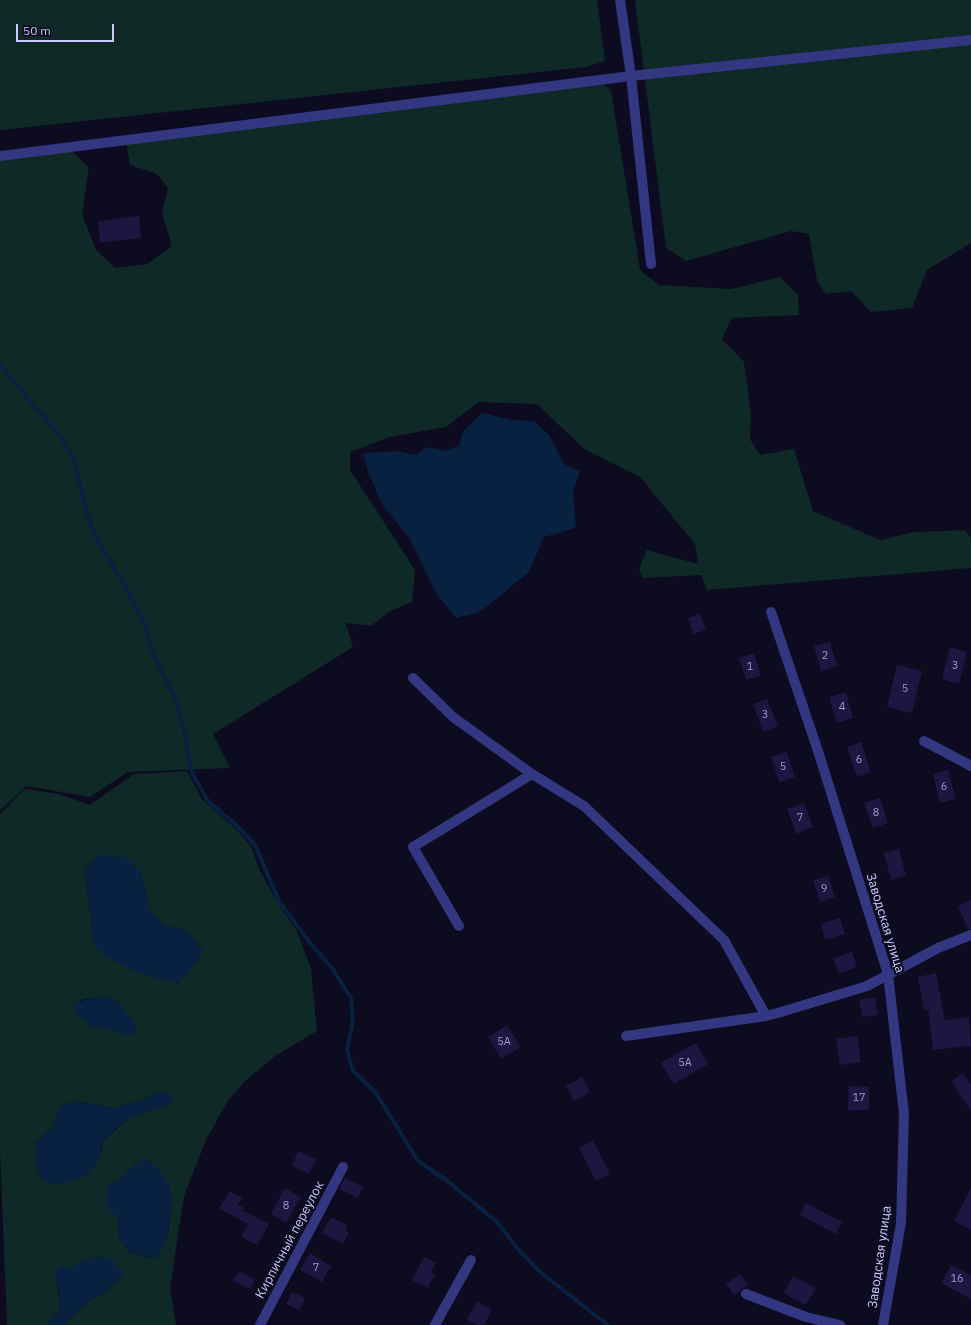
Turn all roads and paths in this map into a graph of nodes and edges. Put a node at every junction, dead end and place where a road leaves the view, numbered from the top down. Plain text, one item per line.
1 (620, 0) edge
2 (971, 40) edge
3 (631, 76) junction
4 (0, 156) edge
5 (650, 264) dead end
6 (771, 612) dead end
7 (413, 678) dead end
8 (924, 741) dead end
9 (971, 766) edge
10 (532, 774) junction
11 (459, 926) dead end
12 (971, 935) edge
13 (888, 974) junction
14 (766, 1016) junction
15 (626, 1036) dead end
16 (343, 1167) dead end
17 (471, 1260) dead end
18 (746, 1294) dead end
19 (260, 1325) edge
20 (435, 1325) edge
21 (840, 1325) edge
22 (883, 1325) edge

1 - 3 street
2 - 3 street
3 - 4 street
3 - 5 street
6 - 13 street, Заводская улица
7 - 10 street
8 - 9 street
10 - 11 street
10 - 14 street
12 - 13 street
13 - 14 street
13 - 22 street, Заводская улица
14 - 15 street
16 - 19 street, Кирпичный переулок
17 - 20 street
18 - 21 street

